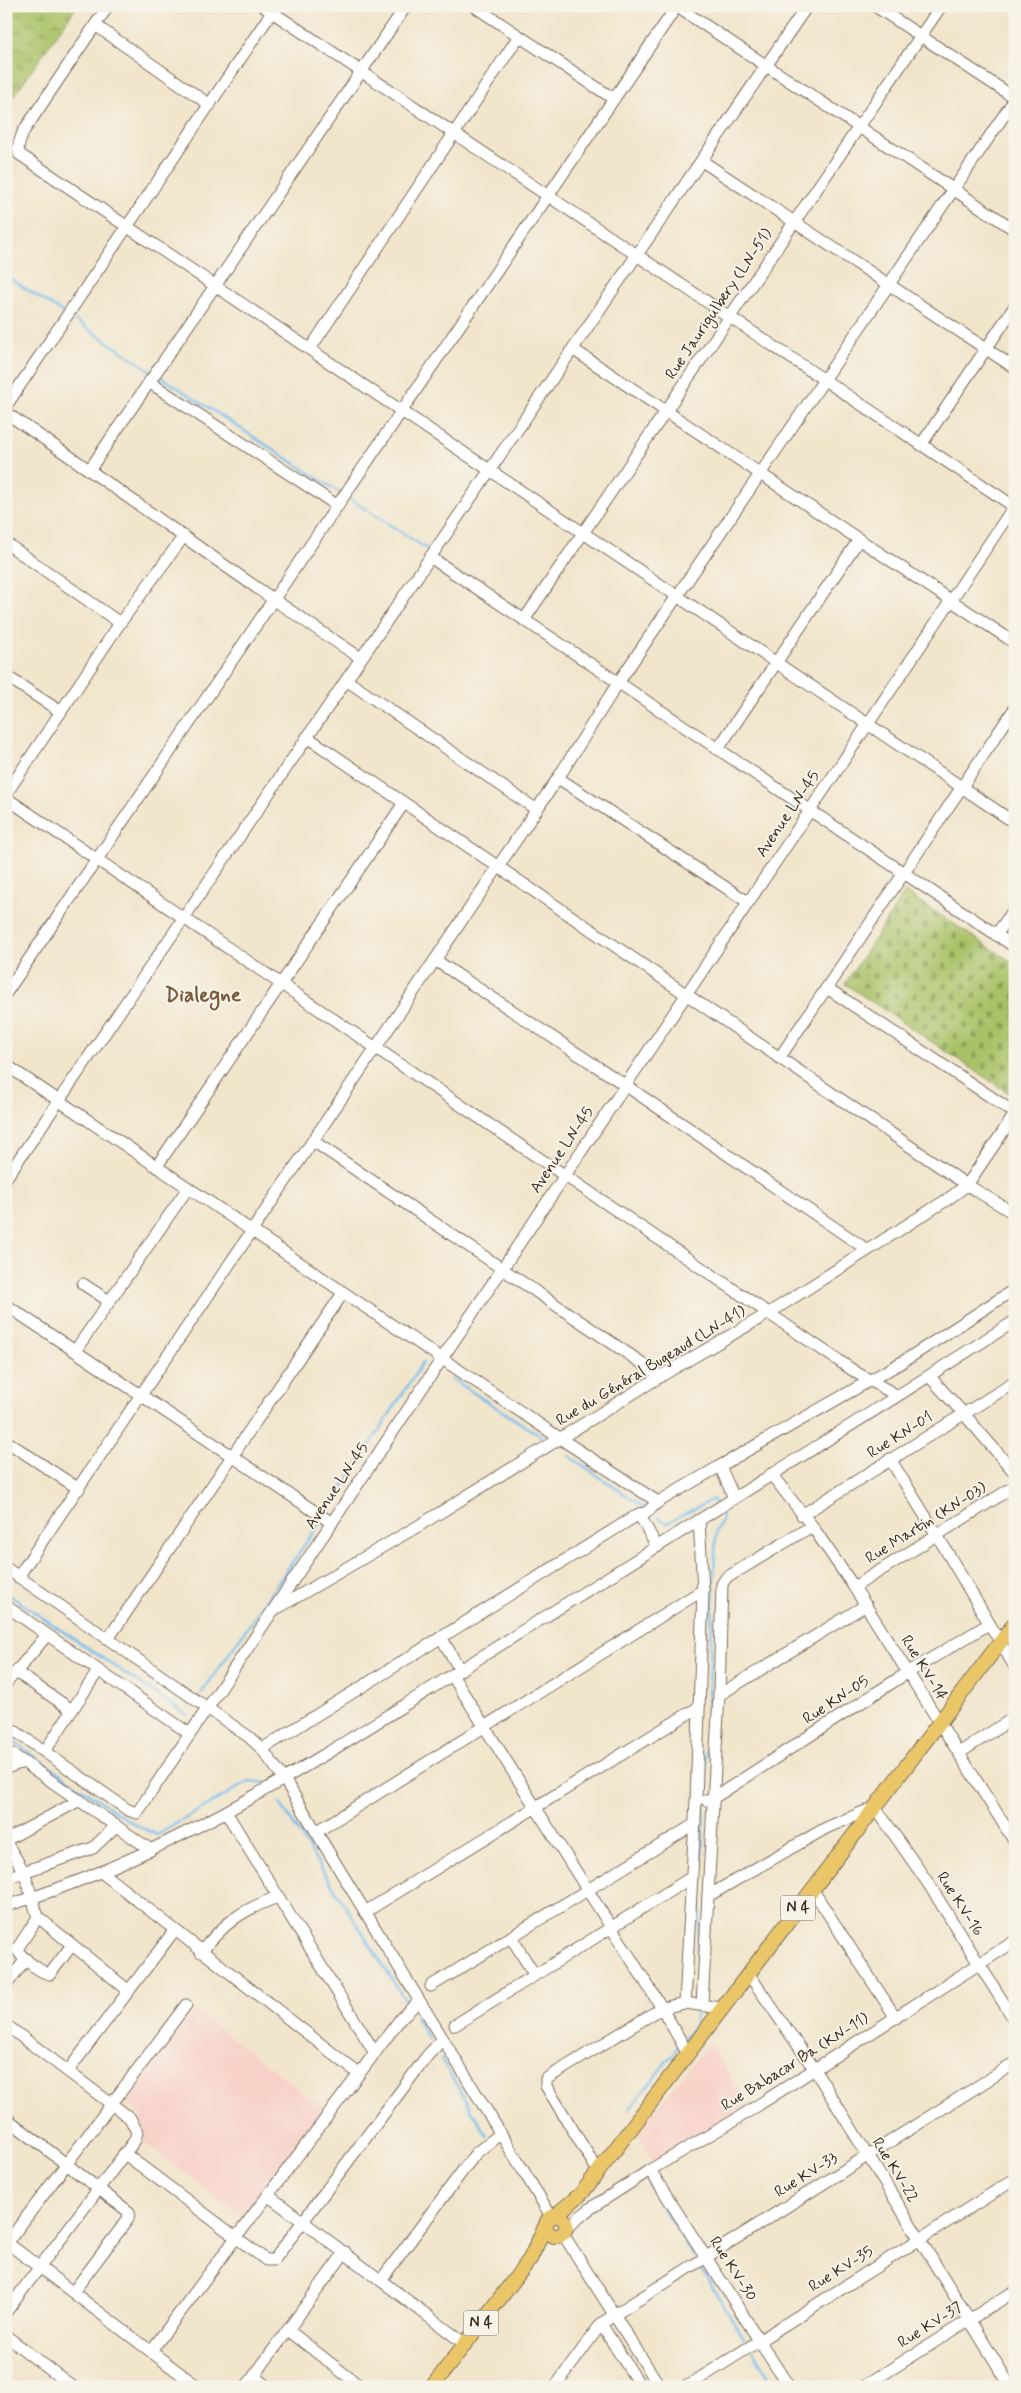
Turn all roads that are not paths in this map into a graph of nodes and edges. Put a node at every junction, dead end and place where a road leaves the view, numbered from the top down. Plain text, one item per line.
1 (108, 6) edge
2 (406, 6) edge
3 (474, 6) edge
4 (676, 6) edge
5 (808, 6) edge
6 (875, 6) edge
7 (941, 6) edge
8 (270, 8) edge
9 (95, 25) junction
10 (519, 36) junction
11 (921, 36) junction
12 (766, 66) junction
13 (362, 72) junction
14 (614, 99) junction
15 (1015, 99) edge
16 (210, 105) junction
17 (859, 127) junction
18 (454, 133) junction
19 (702, 161) junction
20 (953, 189) junction
21 (548, 196) junction
22 (794, 222) junction
23 (127, 226) junction
24 (1015, 230) edge
25 (638, 256) junction
26 (889, 284) junction
27 (215, 286) junction
28 (1015, 306) edge
29 (730, 317) junction
30 (310, 349) junction
31 (986, 349) junction
32 (574, 350) junction
33 (1015, 368) edge
34 (824, 380) junction
35 (149, 382) junction
36 (6, 406) edge
37 (402, 411) junction
38 (666, 411) junction
39 (6, 414) edge
40 (922, 445) junction
41 (90, 469) junction
42 (491, 472) junction
43 (760, 474) junction
44 (338, 506) junction
45 (1014, 506) edge
46 (583, 533) junction
47 (184, 536) junction
48 (858, 541) junction
49 (6, 543) edge
50 (430, 557) junction
51 (677, 596) junction
52 (951, 600) junction
53 (274, 601) junction
54 (524, 620) junction
55 (120, 623) junction
56 (1015, 643) edge
57 (361, 658) junction
58 (776, 663) junction
59 (6, 676) edge
60 (346, 680) junction
61 (618, 683) junction
62 (1015, 708) edge
63 (61, 712) junction
64 (868, 724) junction
65 (307, 737) junction
66 (718, 750) junction
67 (558, 778) junction
68 (962, 788) junction
69 (6, 794) edge
70 (6, 798) edge
71 (404, 803) junction
72 (536, 810) junction
73 (810, 811) junction
74 (1015, 823) edge
75 (97, 860) junction
76 (498, 866) junction
77 (904, 874) junction
78 (748, 902) junction
79 (1015, 908) edge
80 (184, 917) junction
81 (996, 935) junction
82 (1015, 947) edge
83 (435, 960) junction
84 (281, 984) junction
85 (827, 988) junction
86 (6, 993) edge
87 (687, 994) junction
88 (376, 1048) junction
89 (780, 1057) junction
90 (6, 1065) edge
91 (625, 1086) junction
92 (59, 1102) junction
93 (1015, 1113) edge
94 (313, 1142) junction
95 (157, 1166) junction
96 (565, 1176) junction
97 (6, 1178) edge
98 (967, 1185) junction
99 (188, 1188) junction
100 (1015, 1214) edge
101 (252, 1231) junction
102 (866, 1249) junction
103 (502, 1269) junction
104 (83, 1284) dead end
105 (1015, 1289) edge
106 (343, 1293) junction
107 (109, 1301) junction
108 (6, 1305) edge
109 (768, 1313) junction
110 (1014, 1321) edge
111 (75, 1351) junction
112 (442, 1359) junction
113 (661, 1376) junction
114 (929, 1376) junction
115 (868, 1380) junction
116 (1015, 1382) edge
117 (142, 1395) junction
118 (896, 1396) junction
119 (964, 1414) junction
120 (561, 1439) junction
121 (6, 1440) edge
122 (232, 1456) junction
123 (890, 1459) junction
124 (720, 1466) junction
125 (771, 1474) junction
126 (1015, 1474) edge
127 (1015, 1486) edge
128 (78, 1489) junction
129 (734, 1498) junction
130 (658, 1502) junction
131 (639, 1514) junction
132 (802, 1515) junction
133 (699, 1520) junction
134 (332, 1523) junction
135 (812, 1526) junction
136 (937, 1535) junction
137 (657, 1547) junction
138 (6, 1568) edge
139 (18, 1577) junction
140 (854, 1586) junction
141 (703, 1590) junction
142 (6, 1606) edge
143 (866, 1606) junction
144 (273, 1611) junction
145 (1015, 1623) edge
146 (989, 1624) junction
147 (47, 1636) junction
148 (441, 1637) junction
149 (108, 1639) junction
150 (1001, 1643) junction
151 (1015, 1667) edge
152 (98, 1671) junction
153 (16, 1672) junction
154 (456, 1673) junction
155 (907, 1673) junction
156 (6, 1683) edge
157 (719, 1695) junction
158 (208, 1707) junction
159 (699, 1707) junction
160 (72, 1710) junction
161 (1015, 1717) edge
162 (939, 1723) junction
163 (6, 1725) edge
164 (485, 1728) junction
165 (190, 1734) junction
166 (262, 1749) junction
167 (6, 1750) edge
168 (45, 1752) junction
169 (959, 1753) junction
170 (23, 1762) junction
171 (6, 1768) edge
172 (705, 1771) junction
173 (284, 1779) junction
174 (80, 1800) junction
175 (704, 1800) junction
176 (534, 1807) junction
177 (875, 1807) junction
178 (226, 1812) junction
179 (695, 1824) junction
180 (116, 1826) junction
181 (316, 1832) junction
182 (1013, 1835) edge
183 (6, 1841) edge
184 (151, 1850) junction
185 (24, 1872) junction
186 (101, 1872) junction
187 (692, 1876) junction
188 (6, 1878) edge
189 (812, 1889) junction
190 (587, 1890) junction
191 (708, 1896) junction
192 (278, 1897) junction
193 (33, 1898) junction
194 (6, 1906) edge
195 (365, 1912) junction
196 (38, 1917) junction
197 (610, 1927) junction
198 (174, 1931) junction
199 (511, 1936) junction
200 (1015, 1941) edge
201 (72, 1945) junction
202 (201, 1952) junction
203 (26, 1959) junction
204 (979, 1963) junction
205 (748, 1973) junction
206 (534, 1974) junction
207 (6, 1985) edge
208 (431, 1986) dead end
209 (129, 1991) junction
210 (418, 2001) junction
211 (694, 2004) junction
212 (186, 2005) dead end
213 (662, 2008) junction
214 (721, 2008) junction
215 (896, 2018) junction
216 (1015, 2021) edge
217 (6, 2025) edge
218 (455, 2025) dead end
219 (442, 2040) junction
220 (684, 2047) junction
221 (374, 2053) junction
222 (1015, 2063) edge
223 (815, 2070) junction
224 (68, 2071) junction
225 (359, 2074) junction
226 (111, 2103) junction
227 (6, 2118) edge
228 (500, 2134) junction
229 (125, 2154) junction
230 (867, 2156) junction
231 (66, 2163) junction
232 (650, 2170) junction
233 (598, 2171) junction
234 (1015, 2179) edge
235 (100, 2188) junction
236 (582, 2193) junction
237 (269, 2196) junction
238 (591, 2208) junction
239 (574, 2211) junction
240 (303, 2222) junction
241 (558, 2226) junction
242 (237, 2238) junction
243 (919, 2239) junction
244 (7, 2242) edge
245 (345, 2252) junction
246 (706, 2257) junction
247 (40, 2267) junction
248 (381, 2280) junction
249 (1015, 2290) edge
250 (73, 2292) junction
251 (6, 2312) edge
252 (614, 2315) junction
253 (969, 2320) junction
254 (601, 2324) junction
255 (288, 2330) junction
256 (6, 2336) edge
257 (759, 2340) junction
258 (465, 2344) junction
259 (151, 2351) junction
260 (254, 2376) junction
261 (73, 2387) edge
262 (198, 2387) edge
263 (246, 2387) edge
264 (267, 2387) edge
265 (361, 2387) edge
266 (432, 2387) edge
267 (554, 2387) edge
268 (641, 2387) edge
269 (660, 2387) edge
270 (686, 2387) edge
271 (789, 2387) edge
272 (863, 2387) edge
273 (1011, 2387) edge

1 - 9 street
2 - 13 street
3 - 10 street
4 - 12 street
4 - 14 street
5 - 12 street
6 - 11 street
7 - 11 street, Rue Jaurigulbery (LN-51)
8 - 13 street
8 - 16 street
9 - 16 street
9 - 23 street
10 - 14 street
10 - 18 street
11 - 15 street
11 - 17 street, Rue Jaurigulbery (LN-51)
12 - 17 street
12 - 19 street
13 - 18 street
13 - 27 street
14 - 21 street
15 - 20 street
16 - 23 street
17 - 20 street
17 - 22 street, Rue Jaurigulbery (LN-51)
18 - 21 street
18 - 30 street
19 - 22 street
19 - 25 street
20 - 24 street
20 - 26 street
21 - 25 street
21 - 37 street
22 - 26 street
22 - 29 street, Rue Jaurigulbery (LN-51)
23 - 27 street
23 - 36 street
25 - 29 street
25 - 32 street
26 - 31 street
26 - 34 street
27 - 30 street
27 - 35 street
28 - 31 street
29 - 34 street
29 - 38 street, Rue Jaurigulbery (LN-51)
30 - 37 street
31 - 33 street
31 - 40 street
32 - 38 street
32 - 42 street
34 - 40 street
34 - 43 street
35 - 41 street
35 - 44 street
37 - 42 street
37 - 44 street
38 - 43 street
38 - 46 street, Rue Jaurigulbery (LN-51)
39 - 41 street
40 - 45 street
41 - 47 street
42 - 46 street
42 - 50 street
43 - 48 street
43 - 51 street
44 - 53 street
45 - 52 street, Avenue LN-45
46 - 51 street
46 - 54 street, Rue Jaurigulbery (LN-51)
47 - 53 street
47 - 55 street
48 - 52 street
48 - 58 street
49 - 55 street
50 - 54 street
50 - 57 street
51 - 58 street
51 - 61 street
52 - 56 street
52 - 64 street, Avenue LN-45
53 - 57 street
53 - 75 street
54 - 61 street
55 - 63 street
57 - 60 street
58 - 64 street
58 - 66 street
59 - 63 street
60 - 65 street
60 - 72 street
61 - 66 street
61 - 67 street
62 - 68 street
63 - 69 street
64 - 68 street
64 - 73 street, Avenue LN-45
65 - 71 street
65 - 80 street
66 - 73 street
67 - 72 street
67 - 78 street
68 - 74 street
68 - 77 street
70 - 75 street
71 - 76 street
71 - 84 street
72 - 76 street
73 - 77 street
73 - 78 street, Avenue LN-45
75 - 80 street
75 - 86 street
76 - 83 street
76 - 87 street
77 - 81 street
77 - 85 street
78 - 87 street, Avenue LN-45
79 - 81 street
80 - 84 street
80 - 92 street
81 - 82 street
83 - 88 street
83 - 91 street
84 - 88 street
84 - 95 street
85 - 89 street
85 - 93 street
87 - 89 street
87 - 91 street, Avenue LN-45
88 - 94 street
88 - 96 street
89 - 98 street
90 - 92 street
91 - 96 street, Avenue LN-45
91 - 102 street
92 - 95 street
92 - 97 street
93 - 98 street, Rue du Général Bugeaud (LN-41)
94 - 101 street
94 - 103 street
95 - 99 street
96 - 103 street, Avenue LN-45
96 - 109 street
98 - 100 street
98 - 102 street, Rue du Général Bugeaud (LN-41)
99 - 101 street
99 - 107 street
101 - 106 street
101 - 117 street
102 - 109 street, Rue du Général Bugeaud (LN-41)
103 - 112 street, Avenue LN-45
103 - 113 street
104 - 107 street
105 - 115 street
106 - 112 street
106 - 122 street
107 - 111 street
108 - 111 street
109 - 113 street, Rue du Général Bugeaud (LN-41)
109 - 115 street
110 - 114 street
111 - 117 street
112 - 120 street
112 - 134 street, Avenue LN-45
113 - 120 street, Rue du Général Bugeaud (LN-41)
114 - 118 street
114 - 119 street
115 - 118 street
115 - 124 street
116 - 119 street, Rue KN-01
117 - 122 street
117 - 128 street
118 - 125 street
119 - 123 street, Rue KN-01
119 - 126 street
120 - 130 street
120 - 144 street, Rue du Général Bugeaud (LN-41)
121 - 128 street
122 - 134 street
122 - 149 street
123 - 132 street, Rue KN-01
123 - 136 street
124 - 129 street
124 - 130 street
125 - 129 street
125 - 132 street, Rue KV-14
127 - 136 street, Rue Martin (KN-03)
128 - 139 street
129 - 133 street
130 - 131 street
131 - 137 street
131 - 148 street
132 - 135 street, Rue KV-14
133 - 137 street
133 - 141 street
134 - 144 street, Avenue LN-45
135 - 140 street, Rue KV-14
135 - 157 street
136 - 140 street, Rue Martin (KN-03)
136 - 146 street
137 - 154 street
138 - 139 street
139 - 149 street
140 - 143 street, Rue KV-14
141 - 159 street
141 - 164 street
142 - 147 street
143 - 155 street, Rue KV-14
143 - 157 street
144 - 158 street, Avenue LN-45
145 - 150 main road, N 4
146 - 150 street
146 - 155 street, Rue KN-05
147 - 152 street
147 - 153 street
148 - 154 street
148 - 166 street
149 - 158 street
150 - 151 street
150 - 162 main road, N 4
152 - 160 street
152 - 165 street
153 - 156 street
153 - 160 street
154 - 164 street
154 - 173 street
155 - 162 street, Rue KV-14
155 - 175 street, Rue KN-05
157 - 172 street
158 - 165 street, Avenue LN-45
158 - 166 street
159 - 172 street
159 - 176 street
160 - 168 street
161 - 169 street
162 - 169 street, Rue KV-14
162 - 177 main road, N 4
163 - 168 street
164 - 176 street
164 - 181 street
165 - 168 street, Avenue LN-45
166 - 173 street
167 - 170 street
169 - 182 street, Rue KV-14
170 - 171 street
170 - 174 street
172 - 175 street
172 - 175 street
173 - 178 street
173 - 181 street
174 - 180 street
174 - 183 street
175 - 179 street
175 - 191 street
176 - 190 street
176 - 195 street
177 - 189 main road, N 4
177 - 191 street
177 - 204 street, Rue KV-16
178 - 184 street
178 - 192 street
179 - 187 street
179 - 190 street
180 - 184 street
180 - 185 street
181 - 195 street
183 - 185 street
184 - 186 street
185 - 188 street
185 - 193 street
186 - 193 street
186 - 198 street
187 - 197 street
187 - 211 street
189 - 205 main road, N 4
189 - 215 street
190 - 197 street
190 - 199 street
191 - 211 street
192 - 202 street
192 - 221 street
193 - 194 street
193 - 196 street
195 - 210 street
196 - 201 street
196 - 203 street
197 - 206 street
197 - 213 street
198 - 202 street
198 - 209 street
199 - 206 street
199 - 208 street
200 - 204 street, Rue Babacar Ba (KN-11)
201 - 203 street
201 - 209 street
202 - 225 street
203 - 207 street
204 - 215 street, Rue Babacar Ba (KN-11)
204 - 216 street, Rue KV-16
205 - 214 main road, N 4
205 - 223 street, Rue KV-22
206 - 218 street
209 - 224 street
210 - 219 street
210 - 221 street
211 - 213 street
211 - 214 street
212 - 226 street
213 - 220 street
213 - 233 street
214 - 220 main road, N 4
215 - 223 street, Rue Babacar Ba (KN-11)
217 - 224 street
219 - 228 street
219 - 240 street
220 - 233 main road, N 4
221 - 225 street
222 - 230 street, Rue KV-33
223 - 230 street, Rue KV-22
223 - 232 street, Rue Babacar Ba (KN-11)
224 - 226 street
225 - 237 street
226 - 229 street
226 - 231 street
227 - 231 street
228 - 241 street
228 - 248 street
229 - 235 street
229 - 242 street
230 - 243 street, Rue KV-22
230 - 246 street, Rue KV-33
231 - 235 street
231 - 244 street
232 - 238 street, Rue Babacar Ba (KN-11)
232 - 246 street, Rue KV-30
233 - 236 main road, N 4
234 - 243 street, Rue KV-35
235 - 247 street
235 - 250 street
236 - 239 main road, N 4
236 - 241 main road, N 4
237 - 240 street
237 - 242 street
238 - 239 street
238 - 241 street, Rue Babacar Ba (KN-11)
239 - 241 main road, N 4
240 - 242 street
240 - 245 street
241 - 252 street
241 - 258 main road, N 4
242 - 259 street
243 - 253 street, Rue KV-22
243 - 257 street, Rue KV-35
244 - 247 street
245 - 248 street
245 - 255 street
246 - 252 street, Rue KV-33
246 - 257 street, Rue KV-30
247 - 250 street
247 - 251 street
248 - 258 street
249 - 253 street, Rue KV-37
250 - 259 street
252 - 254 street, Rue KV-33
252 - 269 street
253 - 272 street, Rue KV-37
253 - 273 street, Rue KV-22
254 - 267 street, Rue KV-33
254 - 268 street
255 - 260 street
255 - 265 street
256 - 261 street
257 - 270 street, Rue KV-35
257 - 271 street, Rue KV-30
258 - 266 main road, N 4
259 - 262 street
260 - 263 street
260 - 264 street

